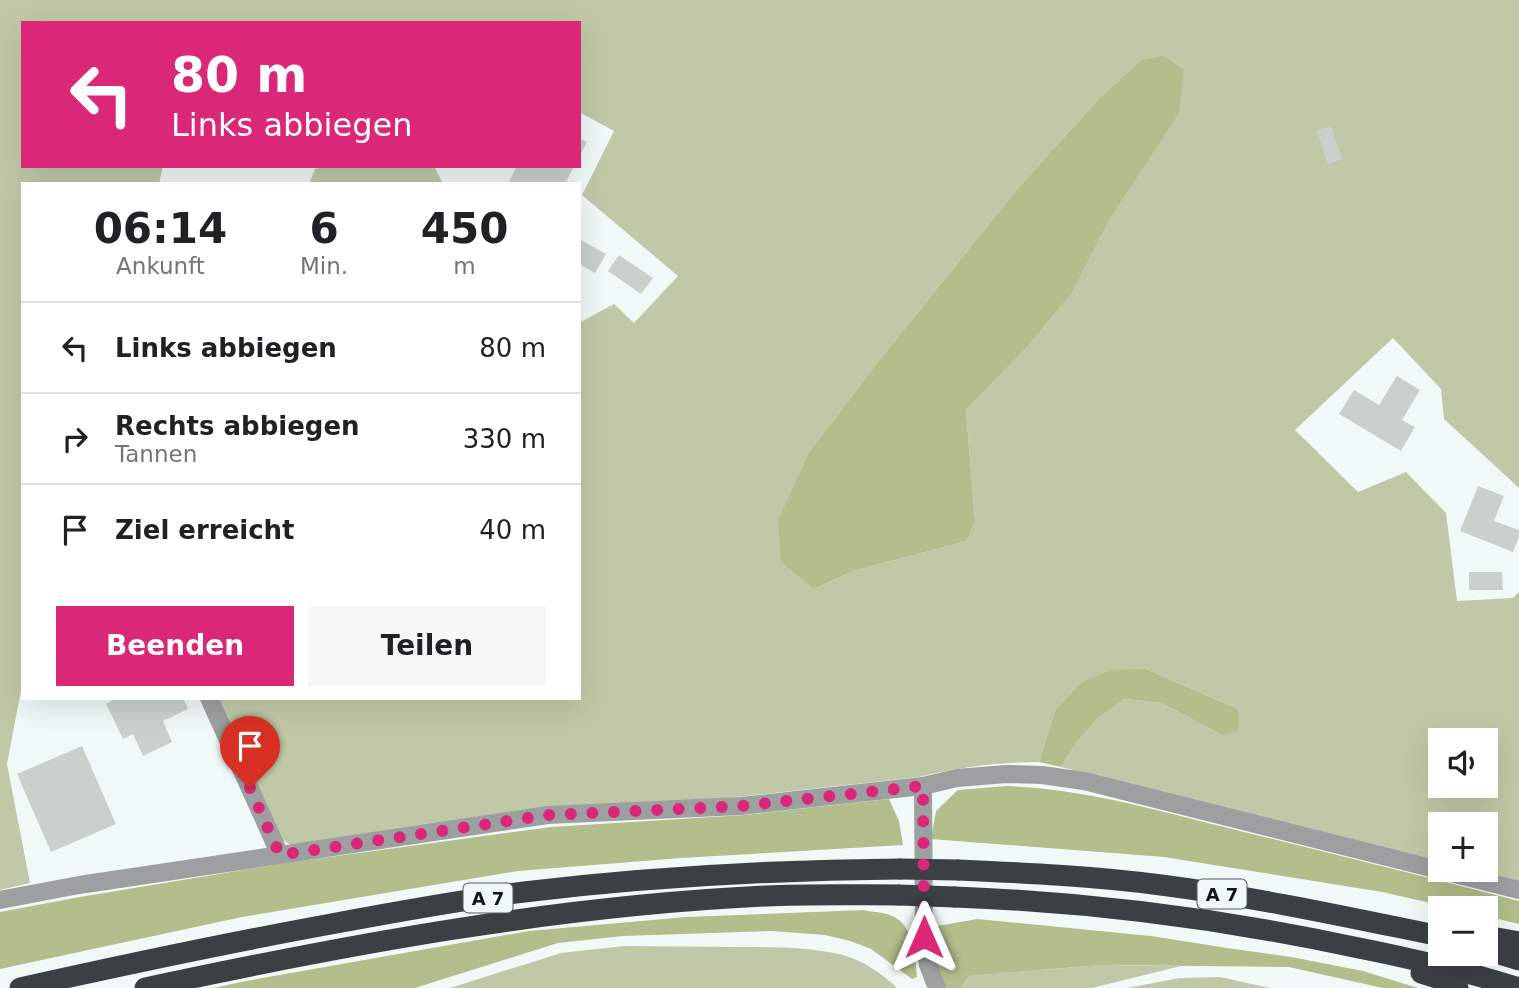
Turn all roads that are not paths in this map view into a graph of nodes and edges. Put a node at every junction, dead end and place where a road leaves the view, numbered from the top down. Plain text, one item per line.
1 (210, 700) edge
2 (923, 786) junction
3 (280, 855) junction
4 (1519, 890) edge
5 (0, 900) edge
6 (1428, 934) edge
7 (1498, 938) edge
8 (1519, 942) edge
9 (1366, 949) junction
10 (1498, 954) edge
11 (1519, 960) edge
12 (20, 988) edge
13 (145, 988) edge
14 (937, 988) edge
15 (1458, 988) edge
16 (1519, 988) edge

1 - 3 street
2 - 3 street
2 - 4 street
2 - 14 street
3 - 5 street
6 - 12 highway, A 7, bridge
7 - 8 highway
9 - 13 highway, A 7, bridge
9 - 15 highway, A 7
9 - 16 highway, A 7
10 - 11 highway

